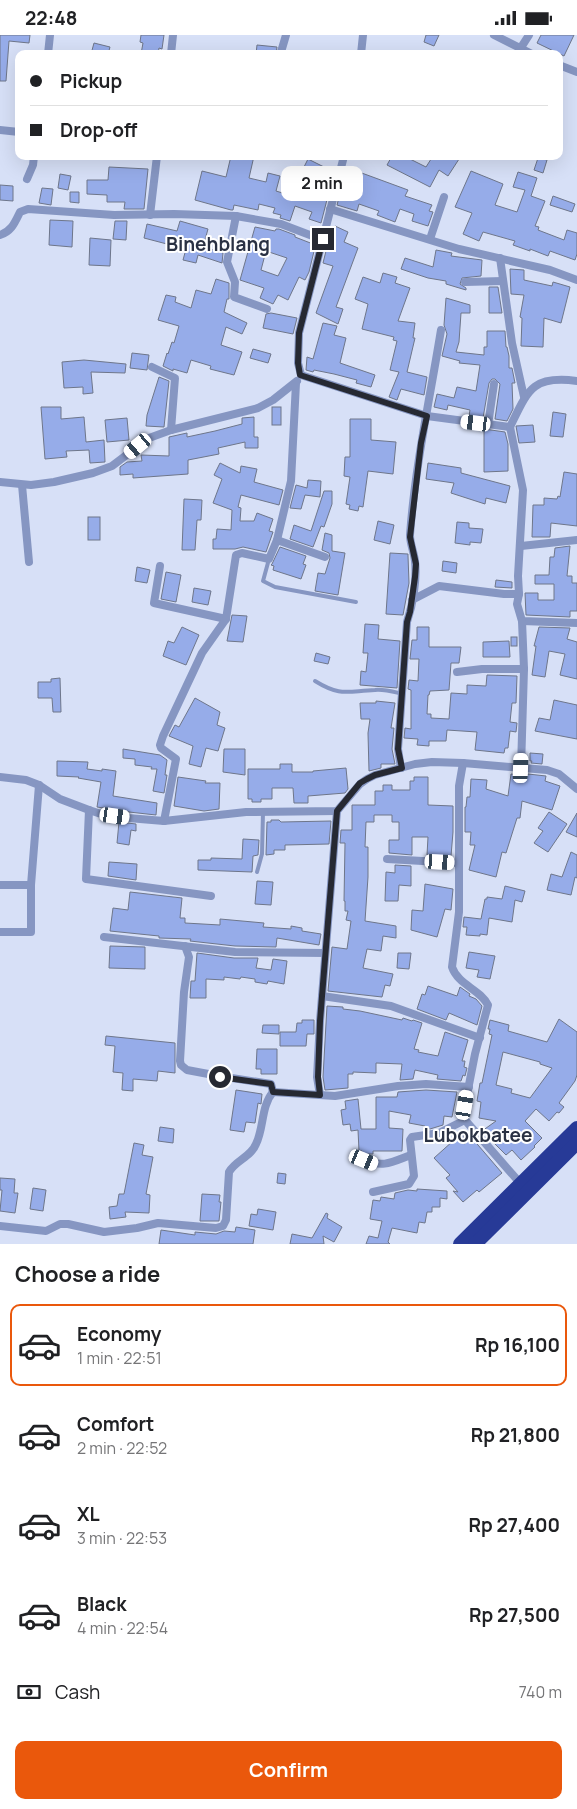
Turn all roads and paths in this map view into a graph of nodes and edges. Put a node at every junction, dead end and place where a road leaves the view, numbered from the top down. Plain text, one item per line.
1 (50, 35) edge
2 (173, 35) edge
3 (286, 35) edge
4 (363, 35) edge
5 (494, 35) edge
6 (529, 35) edge
7 (520, 49) joint
8 (48, 50) edge
9 (171, 50) edge
10 (282, 50) edge
11 (361, 50) edge
12 (563, 67) edge
13 (577, 73) edge
14 (0, 130) edge
15 (15, 132) edge
16 (34, 160) edge
17 (157, 160) edge
18 (343, 160) edge
19 (27, 179) dead end
20 (444, 197) dead end
21 (330, 209) junction
22 (150, 215) junction
23 (236, 216) junction
24 (0, 235) edge
25 (323, 239) junction
26 (430, 239) junction
27 (500, 258) junction
28 (577, 280) edge
29 (503, 281) junction
30 (464, 282) dead end
31 (267, 309) dead end
32 (441, 330) dead end
33 (152, 367) dead end
34 (300, 375) junction
35 (577, 381) edge
36 (296, 383) junction
37 (494, 383) dead end
38 (524, 397) junction
39 (427, 416) junction
40 (488, 425) junction
41 (510, 427) junction
42 (171, 430) junction
43 (0, 482) edge
44 (22, 485) junction
45 (277, 540) junction
46 (577, 540) edge
47 (520, 546) junction
48 (325, 557) dead end
49 (269, 559) junction
50 (30, 562) dead end
51 (160, 566) dead end
52 (519, 594) junction
53 (412, 600) junction
54 (356, 602) dead end
55 (226, 619) junction
56 (522, 621) junction
57 (577, 623) edge
58 (524, 669) junction
59 (457, 672) dead end
60 (315, 681) dead end
61 (403, 694) junction
62 (463, 763) junction
63 (402, 768) junction
64 (521, 768) junction
65 (0, 777) edge
66 (38, 785) junction
67 (577, 789) edge
68 (89, 810) junction
69 (337, 811) junction
70 (263, 812) junction
71 (164, 821) junction
72 (387, 859) dead end
73 (458, 863) junction
74 (257, 872) dead end
75 (0, 885) edge
76 (31, 885) junction
77 (211, 896) dead end
78 (0, 932) edge
79 (104, 937) dead end
80 (185, 946) junction
81 (325, 953) junction
82 (322, 996) junction
83 (480, 1038) junction
84 (468, 1087) junction
85 (273, 1092) junction
86 (320, 1095) junction
87 (465, 1120) junction
88 (577, 1128) edge
89 (577, 1143) edge
90 (411, 1155) junction
91 (364, 1160) dead end
92 (520, 1183) junction
93 (373, 1192) dead end
94 (0, 1226) edge
95 (460, 1244) edge
96 (475, 1244) edge

1 - 8 street
2 - 9 street
3 - 10 street
4 - 11 street
5 - 7 street
6 - 7 street
12 - 13 street
14 - 15 street
16 - 19 street
17 - 22 street
18 - 21 street
20 - 26 street
21 - 25 street
21 - 26 street
22 - 23 street
22 - 24 street
23 - 25 street
23 - 31 street
25 - 34 street
26 - 27 street
27 - 28 street
27 - 29 street
29 - 30 street
29 - 38 street
32 - 39 street
33 - 42 street
34 - 36 street
34 - 39 street
35 - 38 street
36 - 42 street
36 - 45 street
37 - 40 street
38 - 41 street
39 - 40 street
39 - 53 street
40 - 41 street
41 - 47 street
42 - 44 street
43 - 44 street
44 - 50 street
45 - 48 street
45 - 49 street
46 - 47 street
47 - 52 street
49 - 54 lane
49 - 55 street
51 - 55 street
52 - 53 street
52 - 56 street
53 - 61 street
55 - 71 street
56 - 57 street
56 - 58 street
58 - 59 street
58 - 64 street
60 - 61 lane
61 - 63 street
62 - 63 street
62 - 64 street
62 - 73 street
63 - 69 street
64 - 67 street
65 - 66 street
66 - 68 street
66 - 76 street
68 - 71 street
68 - 77 street
69 - 70 street
69 - 81 street
70 - 71 street
70 - 74 lane
72 - 73 street
73 - 83 street
75 - 76 street
76 - 78 street
79 - 80 street
80 - 81 street
80 - 85 street
81 - 82 street
82 - 83 street
82 - 86 street
83 - 84 street
84 - 86 street
84 - 87 street
85 - 86 street
85 - 94 street
87 - 90 street
87 - 92 street
88 - 92 highway
89 - 96 highway
90 - 91 street
90 - 93 street
92 - 95 highway

